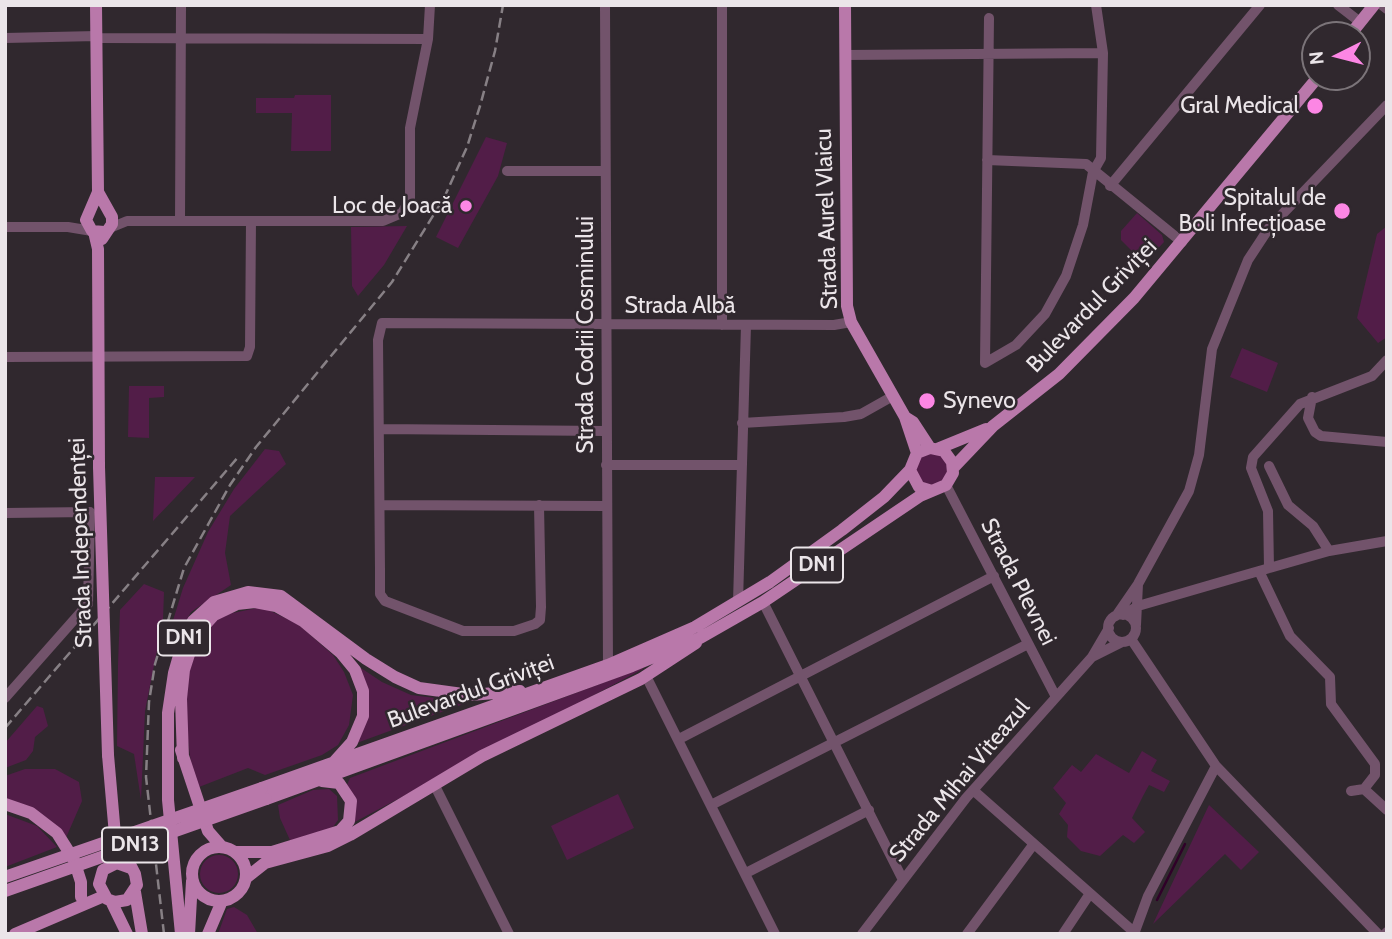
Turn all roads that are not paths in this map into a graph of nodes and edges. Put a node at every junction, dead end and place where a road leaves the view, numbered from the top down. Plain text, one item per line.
1 (96, 5) edge
2 (181, 5) edge
3 (430, 5) edge
4 (605, 5) edge
5 (722, 5) edge
6 (845, 5) edge
7 (1096, 5) edge
8 (1260, 5) edge
9 (1338, 5) edge
10 (1374, 5) edge
11 (1382, 5) edge
12 (1387, 9) edge
13 (989, 18) dead end
14 (1359, 21) edge
15 (1361, 21) edge
16 (97, 37) junction
17 (5, 38) edge
18 (181, 38) junction
19 (428, 39) junction
20 (1103, 53) junction
21 (989, 54) junction
22 (845, 55) junction
23 (1306, 91) edge
24 (1387, 105) edge
25 (988, 160) junction
26 (604, 171) junction
27 (506, 172) dead end
28 (1093, 172) junction
29 (1110, 186) junction
30 (98, 192) junction
31 (109, 211) junction
32 (89, 212) junction
33 (126, 221) junction
34 (180, 221) junction
35 (251, 221) junction
36 (5, 227) edge
37 (68, 227) junction
38 (100, 231) junction
39 (1182, 242) junction
40 (851, 322) junction
41 (722, 325) junction
42 (746, 325) junction
43 (605, 326) junction
44 (5, 357) edge
45 (98, 357) junction
46 (1387, 360) edge
47 (893, 396) junction
48 (1312, 397) junction
49 (905, 416) junction
50 (742, 423) junction
51 (993, 426) junction
52 (379, 429) junction
53 (605, 431) junction
54 (1387, 442) edge
55 (934, 448) junction
56 (917, 453) junction
57 (606, 465) junction
58 (740, 465) junction
59 (1269, 466) dead end
60 (953, 468) junction
61 (910, 470) junction
62 (946, 485) junction
63 (932, 491) junction
64 (380, 505) junction
65 (539, 505) junction
66 (606, 506) junction
67 (5, 513) edge
68 (1387, 541) edge
69 (1329, 551) junction
70 (1264, 570) junction
71 (994, 576) junction
72 (1138, 583) junction
73 (738, 602) junction
74 (763, 602) junction
75 (1154, 603) junction
76 (1138, 606) junction
77 (1119, 615) junction
78 (1136, 627) junction
79 (1109, 628) junction
80 (700, 638) junction
81 (1128, 640) junction
82 (1028, 644) junction
83 (179, 652) junction
84 (1092, 657) junction
85 (608, 665) junction
86 (646, 676) junction
87 (801, 677) junction
88 (555, 684) junction
89 (1056, 696) junction
90 (5, 698) edge
91 (679, 739) junction
92 (835, 743) junction
93 (183, 758) junction
94 (332, 765) junction
95 (1216, 766) junction
96 (308, 784) junction
97 (433, 784) junction
98 (1364, 789) junction
99 (973, 790) junction
100 (1351, 791) dead end
101 (264, 793) junction
102 (5, 804) edge
103 (711, 805) junction
104 (869, 810) junction
105 (1387, 810) edge
106 (208, 831) junction
107 (116, 835) junction
108 (1033, 845) junction
109 (222, 846) junction
110 (202, 852) junction
111 (236, 852) junction
112 (112, 864) junction
113 (77, 868) junction
114 (131, 868) junction
115 (746, 873) junction
116 (5, 877) edge
117 (246, 878) junction
118 (903, 880) junction
119 (192, 881) junction
120 (102, 889) junction
121 (5, 891) edge
122 (135, 892) junction
123 (1089, 895) junction
124 (81, 897) junction
125 (222, 901) junction
126 (72, 909) junction
127 (1135, 933) edge
128 (15, 934) edge
129 (127, 934) edge
130 (142, 934) edge
131 (181, 934) edge
132 (188, 934) edge
133 (208, 934) edge
134 (509, 934) edge
135 (775, 934) edge
136 (862, 934) edge
137 (967, 934) edge
138 (1063, 934) edge
139 (1378, 934) edge

1 - 16 main road
2 - 18 street
3 - 19 street
4 - 26 street, Strada Codrii Cosminului
5 - 41 street
6 - 22 main road, Strada Aurel Vlaicu
7 - 20 street
8 - 29 street
9 - 14 street
10 - 15 main road
11 - 12 street
13 - 21 street
16 - 17 street
16 - 18 street
16 - 30 main road
18 - 19 street
18 - 34 street
19 - 35 street
20 - 21 street
20 - 28 street
21 - 22 street
21 - 25 street
22 - 40 main road, Strada Aurel Vlaicu
23 - 39 main road, Bulevardul Griviței
24 - 72 street
25 - 28 street
25 - 28 street
26 - 27 street
26 - 43 street, Strada Codrii Cosminului
28 - 29 street
29 - 39 street
30 - 31 main road
30 - 32 main road
31 - 32 main road
31 - 33 street
31 - 38 main road, Strada Independenței
32 - 37 street
32 - 38 main road
33 - 34 street
33 - 38 street
34 - 35 street
35 - 45 street
36 - 37 street
37 - 38 street
38 - 45 main road, Strada Independenței
39 - 51 main road, Bulevardul Griviței
40 - 42 street, Strada Albă
40 - 47 main road, Strada Aurel Vlaicu
41 - 42 street, Strada Albă
41 - 43 street, Strada Albă
42 - 50 street
43 - 52 street, Strada Albă
43 - 53 street, Strada Codrii Cosminului
44 - 45 street
45 - 107 main road, Strada Independenței, bridge
46 - 48 street
47 - 49 main road, Strada Aurel Vlaicu
47 - 50 street
48 - 54 street
48 - 70 street
49 - 55 main road, Strada Aurel Vlaicu
49 - 56 main road, Strada Aurel Vlaicu
50 - 58 street
51 - 55 main road, Bulevardul Griviței
51 - 60 main road, Bulevardul Griviței
52 - 53 street
52 - 64 street
53 - 57 street, Strada Codrii Cosminului
55 - 56 main road
55 - 60 main road
56 - 61 main road, DN1
57 - 58 street
57 - 66 street, Strada Codrii Cosminului
58 - 73 street
59 - 69 street
60 - 62 main road
61 - 63 main road
61 - 73 main road, Bulevardul Griviței / DN1
62 - 63 main road, DN1
62 - 71 street, Strada Plevnei
63 - 74 main road, Bulevardul Griviței / DN1
64 - 65 street
64 - 65 street
65 - 66 street
66 - 85 street, Strada Codrii Cosminului
67 - 90 street, Strada Independenței
68 - 69 street
69 - 70 street
70 - 75 street
70 - 98 street
71 - 82 street, Strada Plevnei
71 - 87 street
72 - 75 street
72 - 76 street
72 - 77 street
73 - 85 main road, Bulevardul Griviței / DN1
74 - 80 main road, Bulevardul Griviței / DN1
74 - 87 street
75 - 76 street
75 - 78 street
76 - 77 street
76 - 78 street
77 - 78 street
77 - 79 street
78 - 81 street
79 - 81 street
79 - 84 street, Strada Mihai Viteazul
80 - 86 main road, Bulevardul Griviței / DN1
80 - 96 main road, Bulevardul Griviței / DN13
81 - 84 street, Strada Mihai Viteazul
81 - 95 street
82 - 89 street, Strada Plevnei
82 - 92 street
83 - 88 main road, DN1
83 - 93 main road
83 - 131 main road, DN1
84 - 89 street, Strada Mihai Viteazul
85 - 88 main road, Bulevardul Griviței / DN1
86 - 91 street
86 - 97 main road, Bulevardul Griviței / DN1
87 - 91 street
87 - 92 street
88 - 94 main road, Bulevardul Griviței / DN13
89 - 99 street, Strada Mihai Viteazul
91 - 103 street
92 - 103 street
92 - 104 street
93 - 94 main road
93 - 106 main road
94 - 101 main road, Bulevardul Griviței / DN13
95 - 127 street
95 - 139 street
96 - 101 main road, Bulevardul Griviței / DN13
96 - 111 main road
97 - 117 main road, Bulevardul Griviței / DN1
97 - 134 street
98 - 100 street
98 - 105 street
99 - 108 street
99 - 118 street, Strada Mihai Viteazul
101 - 116 main road, Bulevardul Griviței / DN13, bridge
101 - 121 main road, Bulevardul Griviței / DN13, bridge
102 - 113 main road
103 - 115 street
104 - 115 street
104 - 118 street
106 - 109 main road
106 - 110 main road
107 - 112 main road, Strada Independenței
107 - 114 main road, Strada Independenței
108 - 123 street
108 - 137 street
109 - 110 main road
109 - 111 main road
110 - 119 main road
111 - 117 main road
112 - 113 main road
112 - 114 main road
112 - 120 main road
113 - 120 main road
113 - 124 main road
114 - 122 main road
115 - 135 street
117 - 125 main road
118 - 136 street, Strada Mihai Viteazul
119 - 125 main road
119 - 132 main road
120 - 122 main road
120 - 124 main road
120 - 126 main road
120 - 129 main road
122 - 130 main road
123 - 127 street
123 - 138 street
124 - 126 main road
125 - 133 main road
126 - 128 main road

